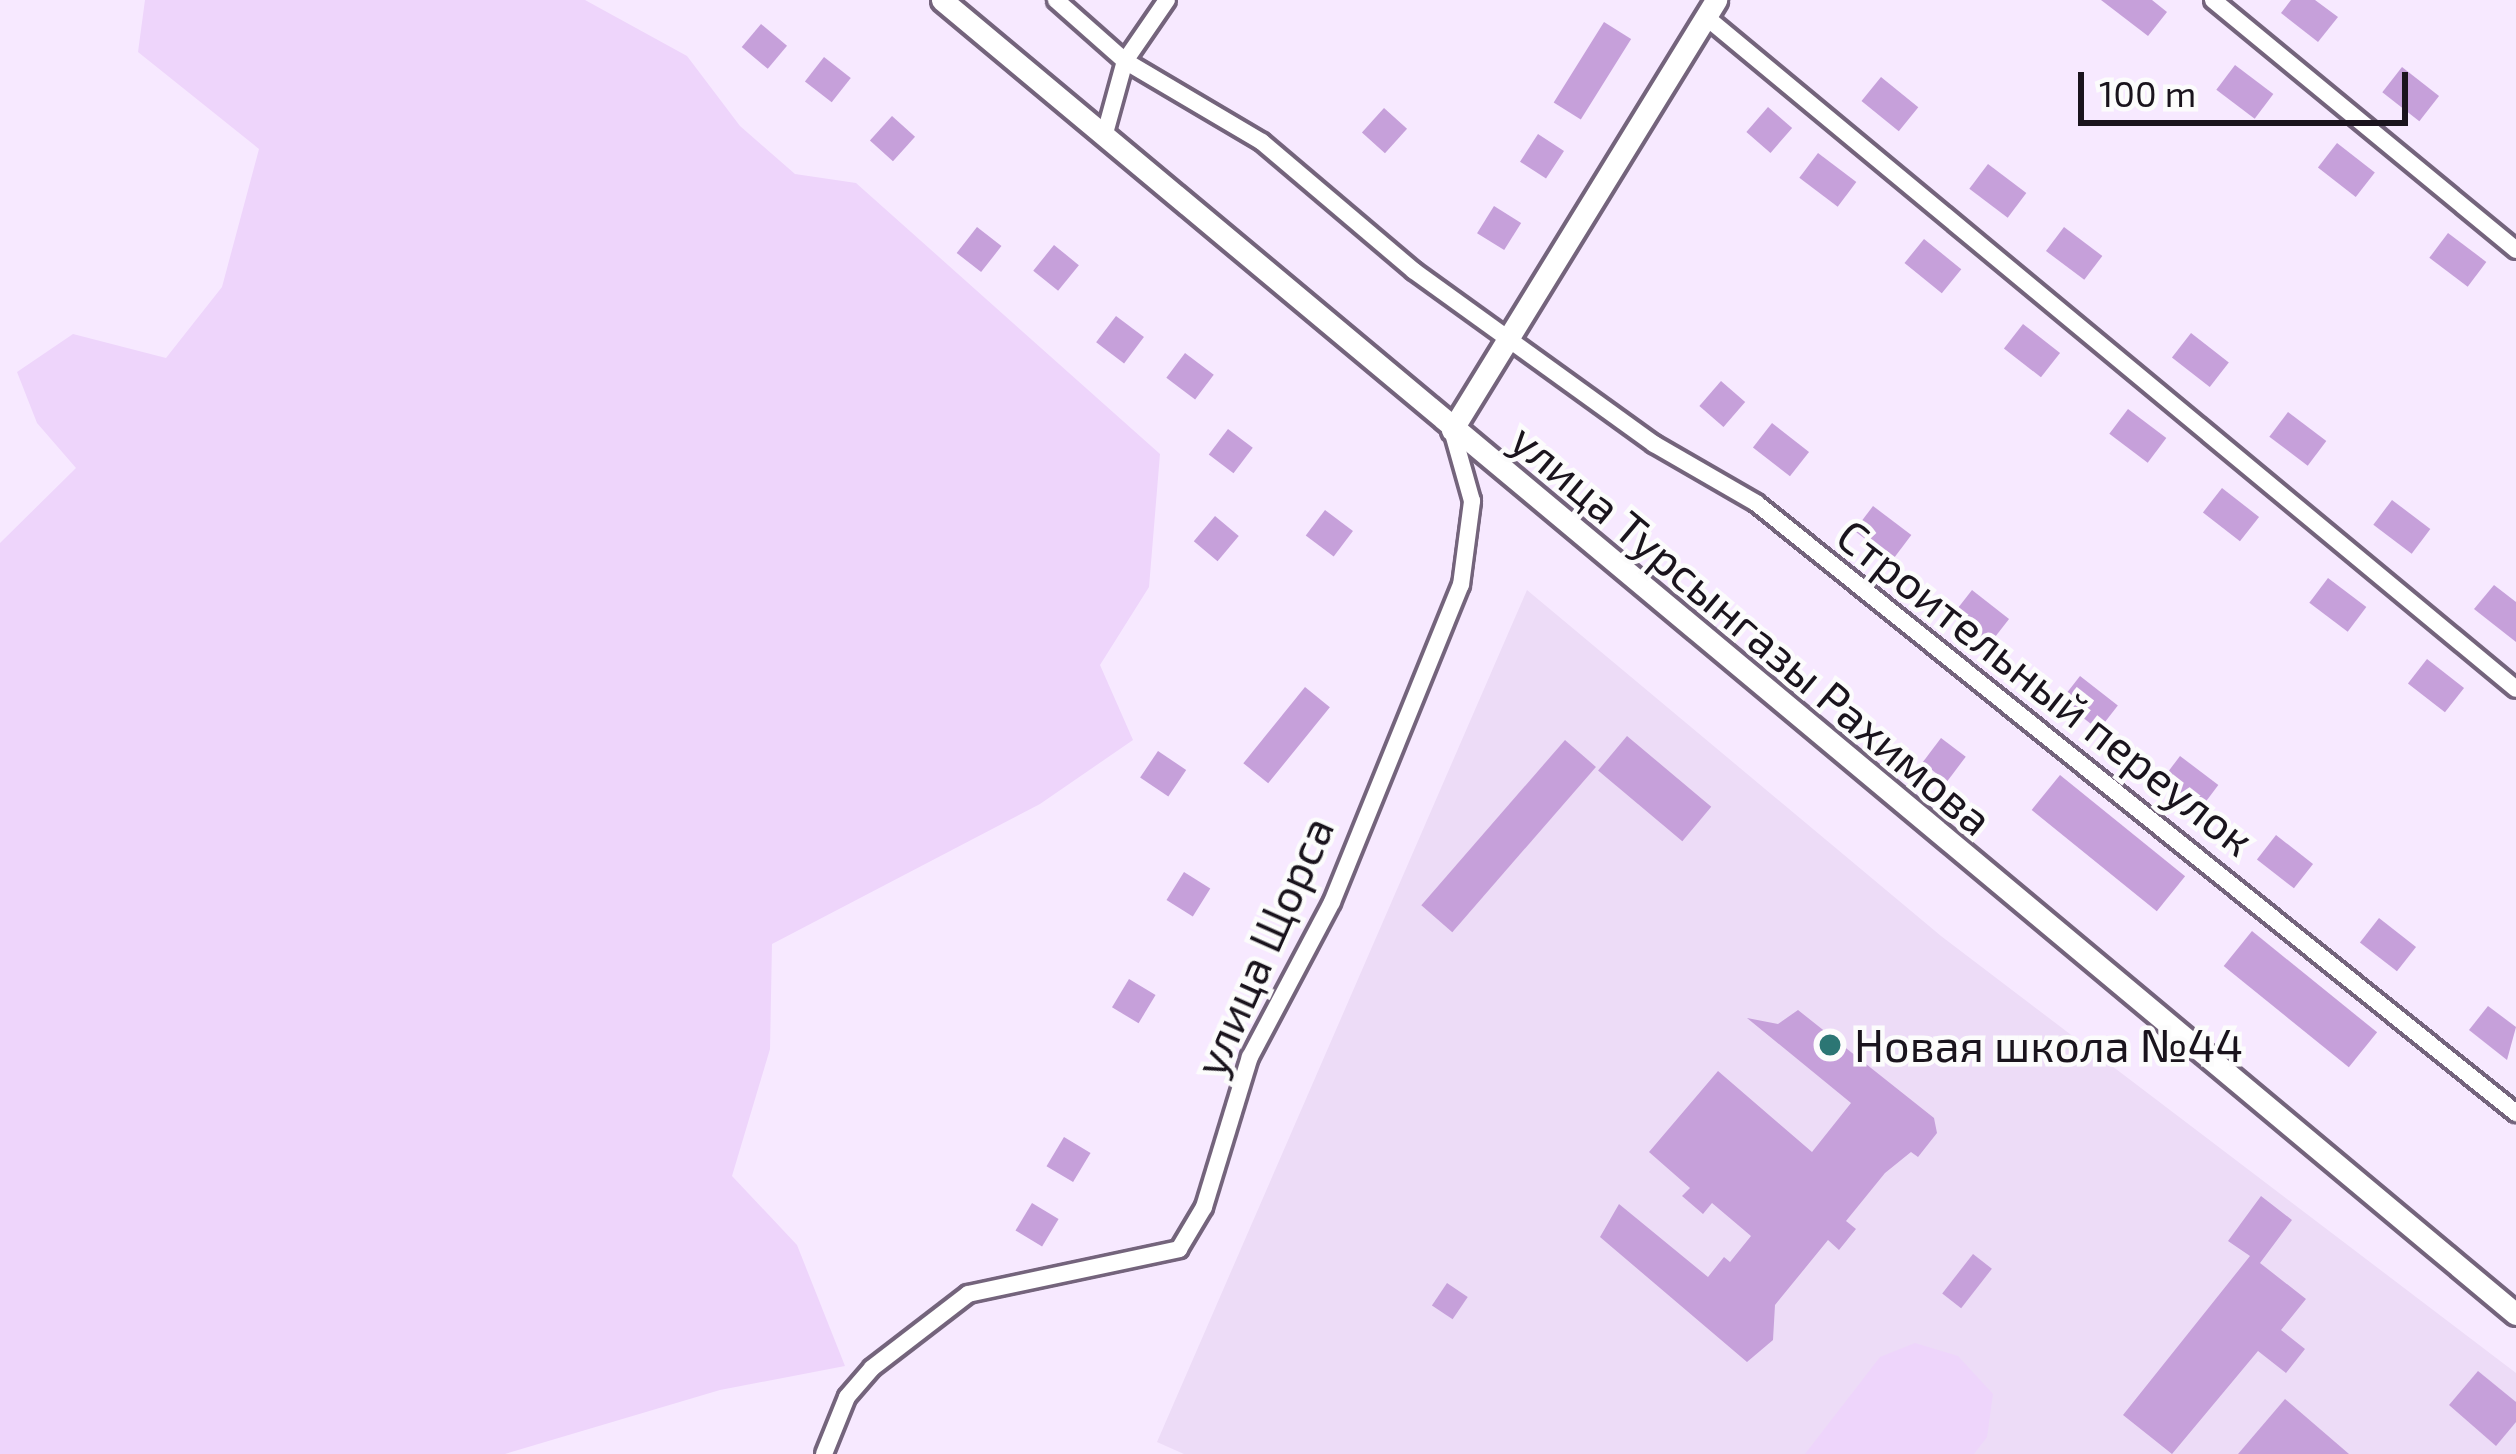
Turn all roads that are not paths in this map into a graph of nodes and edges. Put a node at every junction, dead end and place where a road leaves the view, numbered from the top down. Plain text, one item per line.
1 (941, 0) edge
2 (1056, 0) edge
3 (1167, 0) edge
4 (2213, 0) edge
5 (1711, 9) edge
6 (1125, 61) junction
7 (1104, 137) junction
8 (2516, 250) edge
9 (1514, 342) junction
10 (1452, 430) junction
11 (2516, 689) edge
12 (2516, 1113) edge
13 (2516, 1314) edge
14 (824, 1454) edge

1 - 7 street, улица Турсынгазы Рахимова
2 - 6 street
3 - 6 street
4 - 8 street
5 - 9 street
5 - 11 street
6 - 7 street
6 - 9 street
7 - 10 street, улица Турсынгазы Рахимова
9 - 10 street
9 - 12 street, Строительный переулок
10 - 13 street, улица Турсынгазы Рахимова
10 - 14 street, улица Щорса

